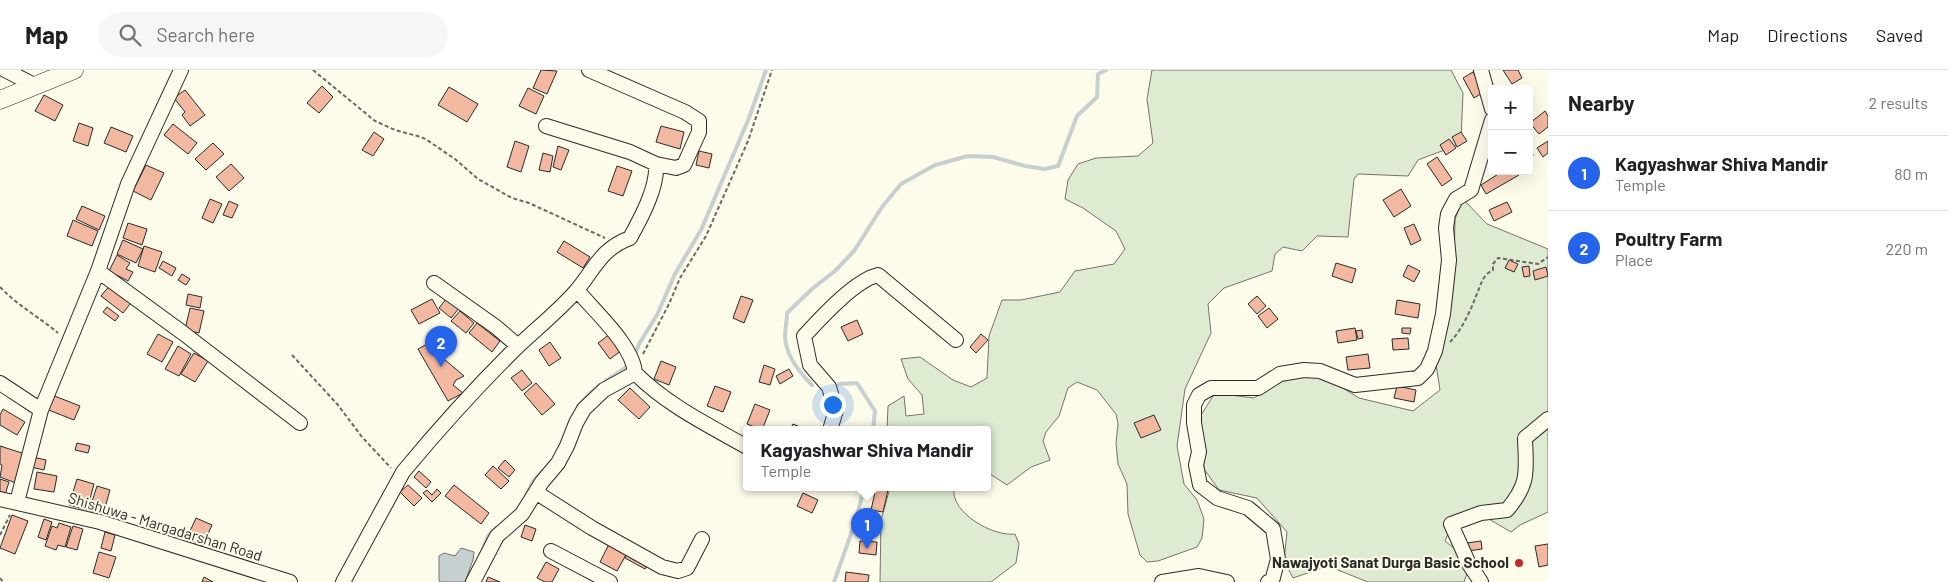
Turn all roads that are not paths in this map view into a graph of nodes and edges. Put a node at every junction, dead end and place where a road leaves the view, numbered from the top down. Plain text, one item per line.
1 (5, 70) edge
2 (74, 70) edge
3 (181, 70) edge
4 (589, 70) edge
5 (1481, 70) edge
6 (36, 86) junction
7 (1488, 95) edge
8 (0, 100) edge
9 (546, 126) dead end
10 (1489, 130) edge
11 (656, 164) junction
12 (98, 272) junction
13 (434, 283) dead end
14 (577, 290) junction
15 (956, 340) dead end
16 (518, 346) junction
17 (633, 365) junction
18 (0, 383) edge
19 (41, 410) junction
20 (1548, 419) edge
21 (300, 423) dead end
22 (831, 426) edge
23 (743, 445) edge
24 (537, 493) junction
25 (0, 499) edge
26 (17, 502) junction
27 (702, 539) dead end
28 (551, 551) dead end
29 (604, 581) edge
30 (290, 582) edge
31 (343, 582) edge
32 (472, 582) edge
33 (1162, 582) edge
34 (1227, 582) edge
35 (1268, 582) edge
36 (1481, 582) edge

1 - 6 street
2 - 6 main road
3 - 12 street
4 - 11 street
5 - 7 street
6 - 8 main road
9 - 11 street
10 - 35 street
11 - 14 street
12 - 19 street
12 - 21 street
13 - 16 street
14 - 16 street
14 - 17 street
15 - 22 street
16 - 31 street
17 - 23 street
17 - 24 street
18 - 19 street
19 - 26 street
20 - 36 street
24 - 27 street
24 - 32 street
25 - 26 street, Shishuwa - Margadarshan Road
26 - 30 street, Shishuwa - Margadarshan Road
28 - 29 street
33 - 34 street

